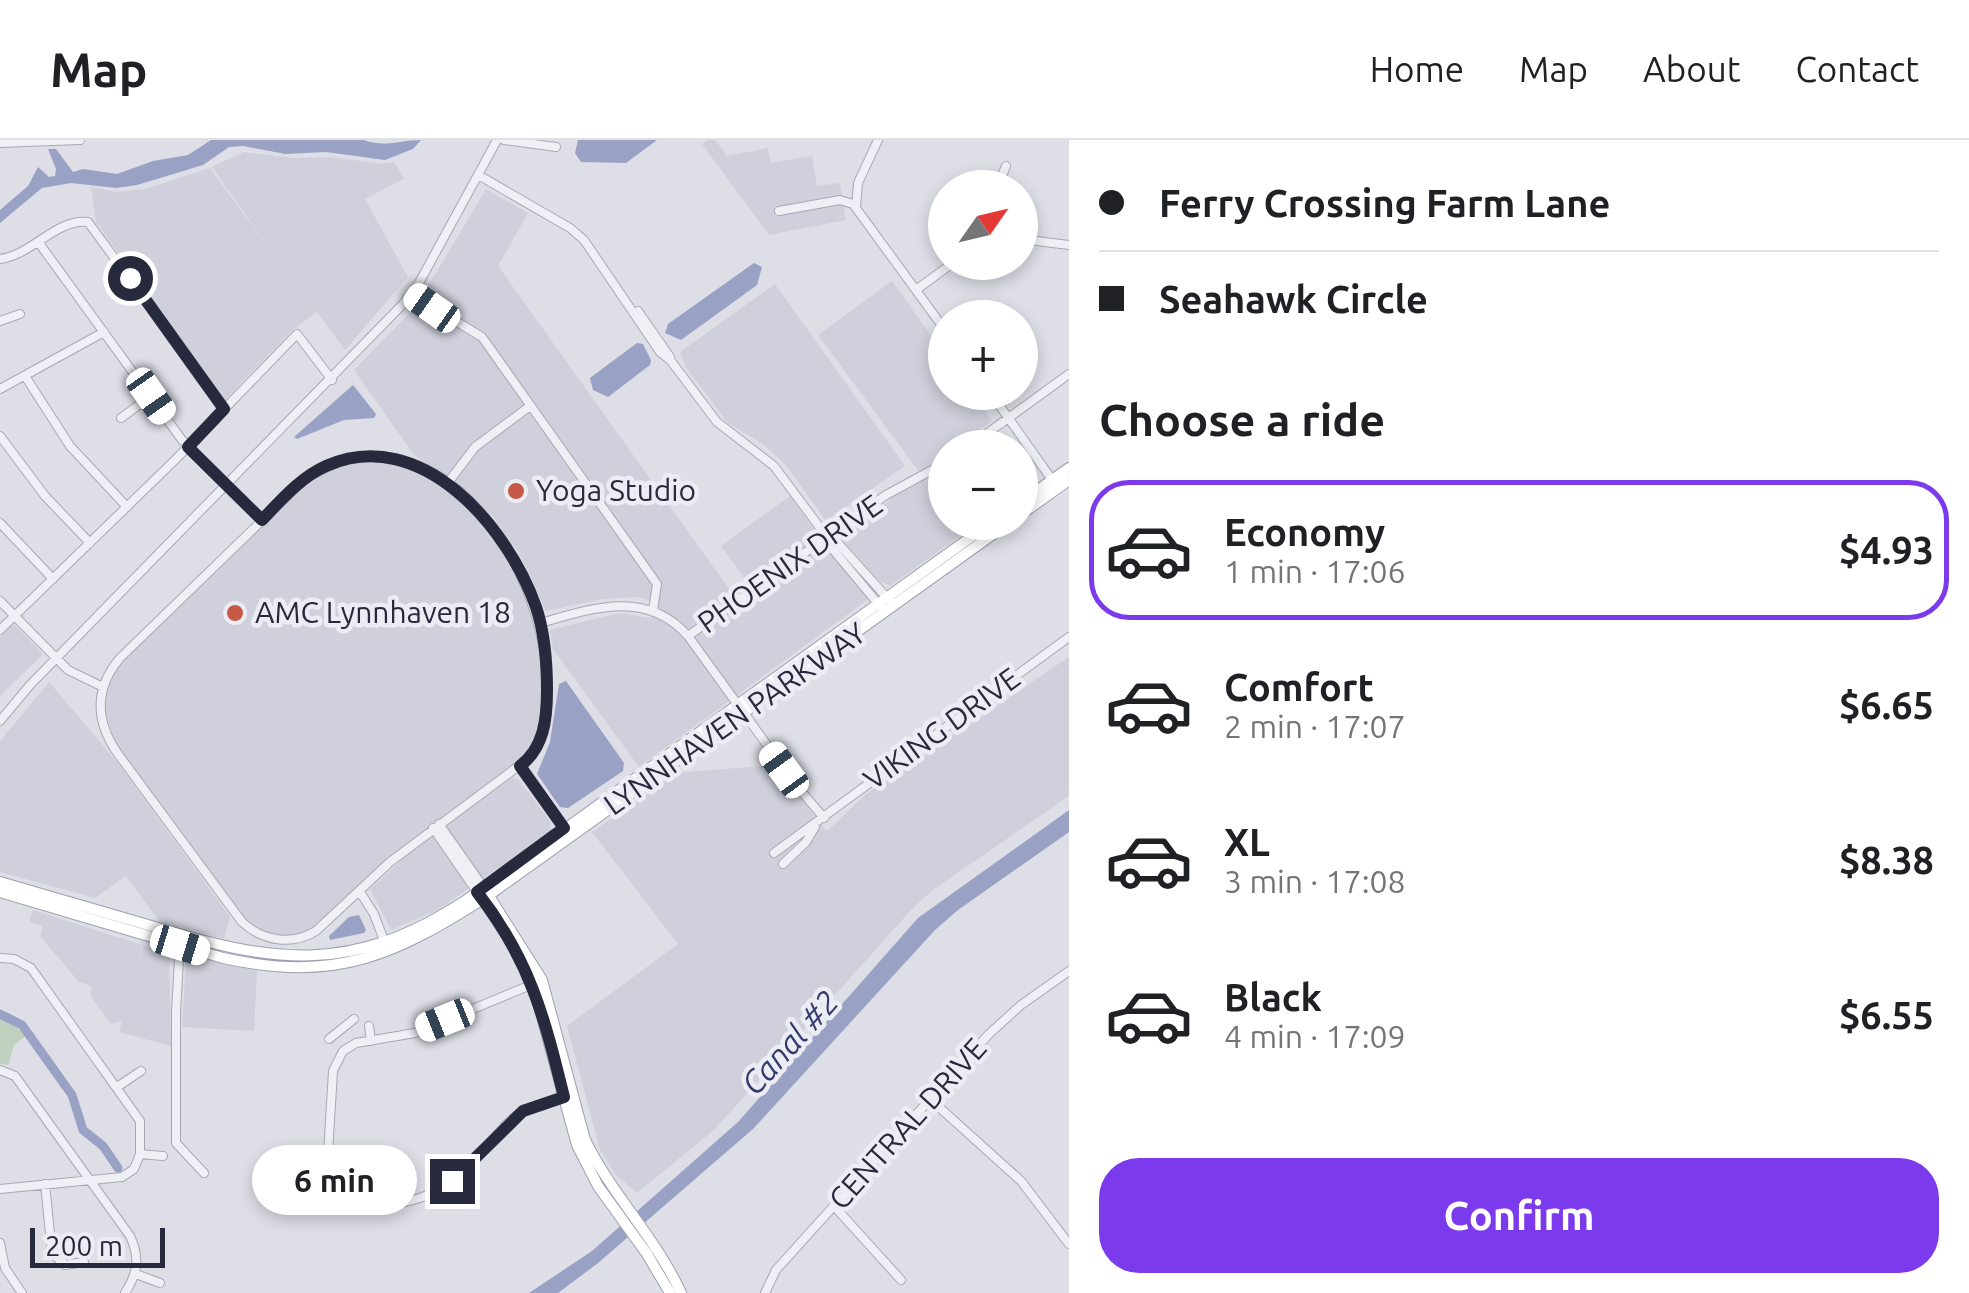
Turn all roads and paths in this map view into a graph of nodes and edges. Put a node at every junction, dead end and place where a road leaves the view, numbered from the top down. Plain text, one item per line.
1 (80, 140) edge
2 (501, 140) edge
3 (878, 140) edge
4 (0, 142) edge
5 (556, 147) dead end
6 (1006, 166) dead end
7 (1004, 170) edge
8 (480, 176) junction
9 (856, 207) junction
10 (779, 211) dead end
11 (1038, 242) edge
12 (39, 243) junction
13 (1069, 246) edge
14 (0, 259) edge
15 (930, 280) edge
16 (916, 290) junction
17 (412, 294) junction
18 (928, 307) edge
19 (20, 314) dead end
20 (0, 321) edge
21 (104, 332) junction
22 (1069, 374) edge
23 (25, 376) junction
24 (332, 380) junction
25 (0, 389) edge
26 (151, 396) junction
27 (530, 406) junction
28 (224, 409) junction
29 (1002, 410) edge
30 (121, 418) dead end
31 (1008, 418) junction
32 (991, 430) edge
33 (0, 436) edge
34 (188, 447) junction
35 (1069, 468) edge
36 (928, 472) edge
37 (1069, 480) edge
38 (447, 484) junction
39 (1055, 484) junction
40 (228, 486) junction
41 (1038, 493) edge
42 (1038, 499) edge
43 (126, 506) junction
44 (262, 520) junction
45 (0, 524) edge
46 (827, 537) junction
47 (969, 540) edge
48 (983, 540) edge
49 (90, 543) junction
50 (52, 579) junction
51 (0, 601) edge
52 (887, 605) junction
53 (653, 610) junction
54 (14, 616) junction
55 (540, 623) junction
56 (0, 630) edge
57 (688, 636) junction
58 (1069, 637) edge
59 (56, 659) junction
60 (103, 687) junction
61 (16, 698) junction
62 (0, 709) edge
63 (740, 709) junction
64 (0, 721) edge
65 (520, 766) junction
66 (821, 820) junction
67 (436, 826) junction
68 (567, 832) junction
69 (774, 853) dead end
70 (783, 864) dead end
71 (0, 882) edge
72 (0, 892) edge
73 (360, 892) junction
74 (483, 894) junction
75 (181, 940) junction
76 (386, 947) junction
77 (0, 958) edge
78 (1069, 971) edge
79 (538, 982) junction
80 (354, 1018) dead end
81 (369, 1026) dead end
82 (329, 1039) dead end
83 (371, 1041) junction
84 (0, 1070) edge
85 (141, 1071) dead end
86 (117, 1087) junction
87 (568, 1096) junction
88 (930, 1099) junction
89 (140, 1154) junction
90 (164, 1156) dead end
91 (204, 1172) dead end
92 (89, 1179) junction
93 (45, 1184) junction
94 (0, 1188) edge
95 (834, 1206) junction
96 (642, 1238) junction
97 (0, 1243) edge
98 (1069, 1244) edge
99 (84, 1262) dead end
100 (136, 1274) junction
101 (901, 1280) dead end
102 (160, 1282) dead end
103 (22, 1293) edge
104 (125, 1293) edge
105 (670, 1293) edge
106 (681, 1293) edge
107 (765, 1293) edge

1 - 4 street
2 - 5 street
2 - 8 street
3 - 9 street
6 - 7 street
8 - 17 street
8 - 46 street
9 - 10 street
9 - 16 street
11 - 13 street
12 - 14 street
12 - 21 street
12 - 28 street
15 - 16 street
16 - 18 street
17 - 24 street
17 - 27 street
19 - 20 street
21 - 23 street
21 - 26 street
22 - 31 street
23 - 25 street
23 - 43 street
24 - 28 street
24 - 40 street
26 - 30 street
26 - 34 street
27 - 38 street
27 - 53 street
28 - 34 street
29 - 31 street
31 - 32 street
31 - 39 street
33 - 49 street
34 - 40 street
34 - 43 street
35 - 39 main road
36 - 46 street, PHOENIX DRIVE
37 - 39 main road
38 - 44 street
38 - 55 street
39 - 41 main road
39 - 42 main road
40 - 44 street
40 - 59 street
43 - 49 street
44 - 60 street
45 - 50 street
46 - 52 street
46 - 57 street, PHOENIX DRIVE
47 - 52 main road, LYNNHAVEN PARKWAY
48 - 52 main road, LYNNHAVEN PARKWAY
49 - 50 street
50 - 54 street
51 - 54 street
52 - 63 main road, LYNNHAVEN PARKWAY
53 - 55 street
53 - 57 street
54 - 56 street
54 - 59 street
55 - 65 street
57 - 63 street
58 - 66 street, VIKING DRIVE
59 - 60 street
59 - 61 street
60 - 73 street
61 - 62 street
61 - 64 street
63 - 66 street
63 - 68 main road, LYNNHAVEN PARKWAY
65 - 67 street
65 - 68 street
66 - 69 street, VIKING DRIVE
66 - 70 street, VIKING DRIVE
67 - 73 street
67 - 74 street
68 - 74 main road, LYNNHAVEN PARKWAY
71 - 75 main road, LYNNHAVEN PARKWAY
72 - 75 main road, LYNNHAVEN PARKWAY
73 - 76 street
74 - 76 main road, LYNNHAVEN PARKWAY
74 - 79 main road
75 - 76 main road, LYNNHAVEN PARKWAY
75 - 91 street
77 - 86 street
78 - 88 street, CENTRAL DRIVE
79 - 83 street
79 - 87 main road
80 - 82 street
81 - 83 street
83 - 87 street
84 - 92 street
85 - 86 street
86 - 89 street
87 - 96 main road
88 - 95 street, CENTRAL DRIVE
88 - 98 street
89 - 90 street
89 - 92 street
92 - 93 street
92 - 100 street
93 - 94 street
93 - 99 street
95 - 101 street
95 - 107 street, CENTRAL DRIVE
96 - 105 main road
96 - 106 main road
97 - 103 street
100 - 102 street
100 - 104 street

